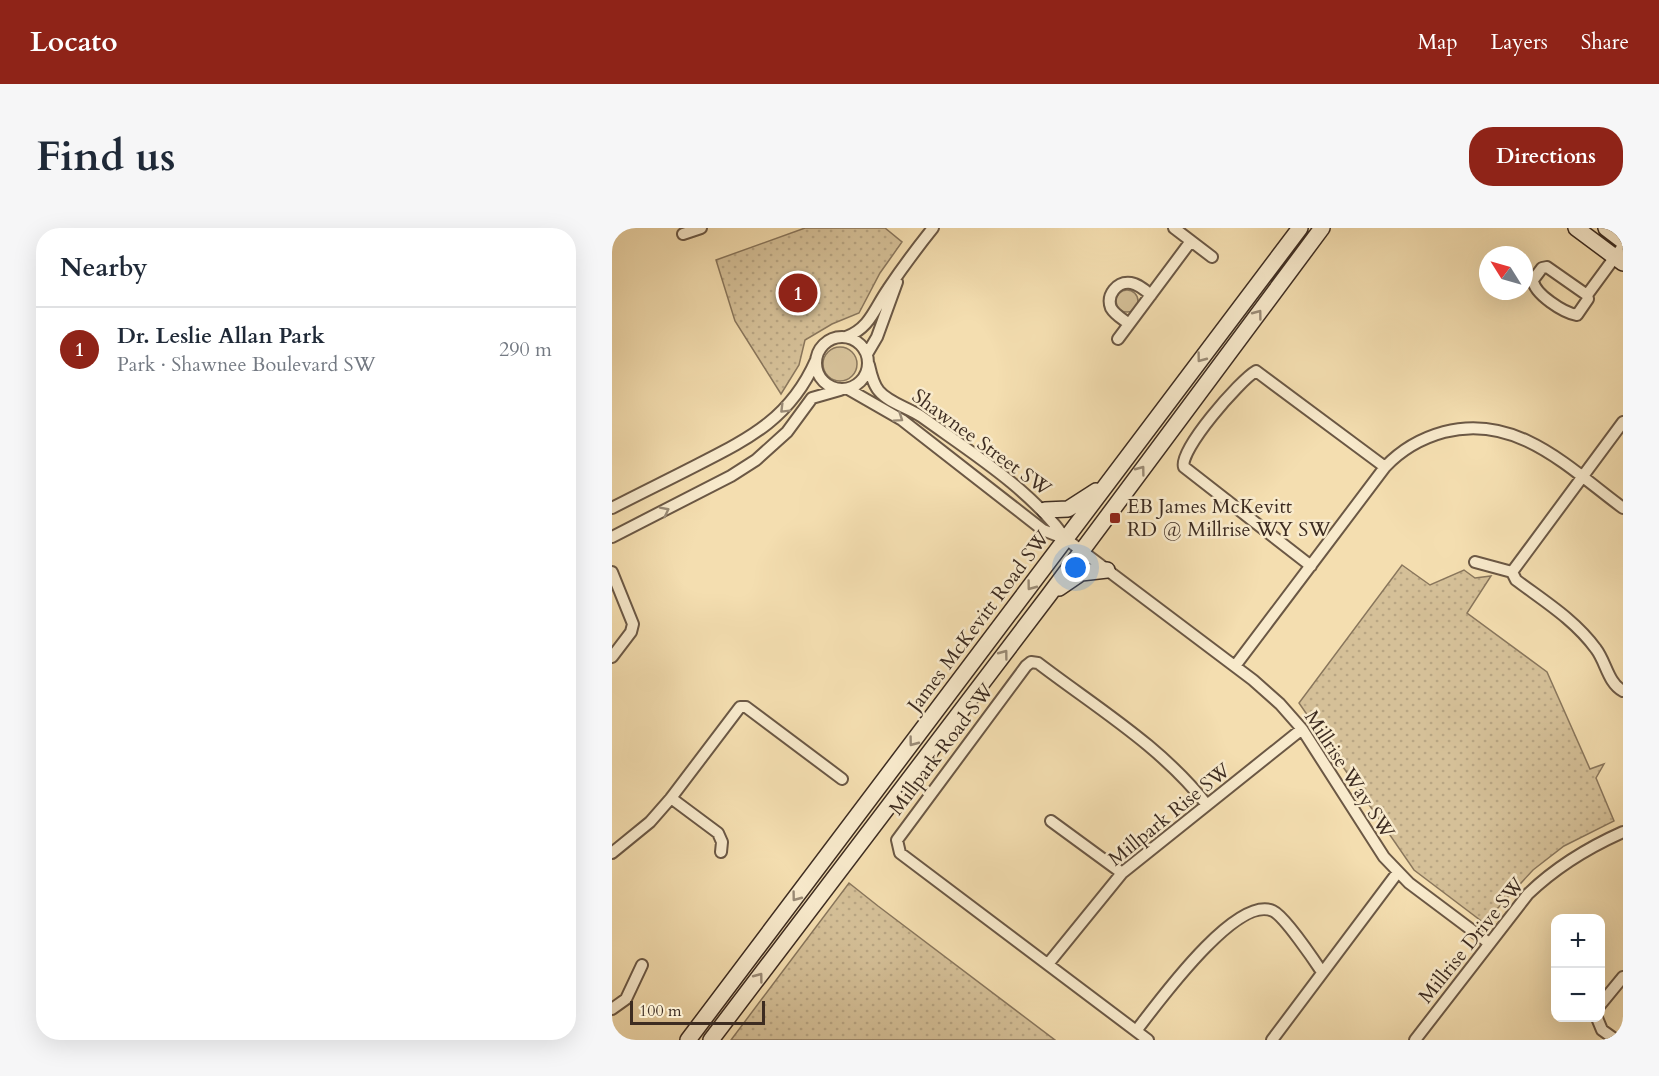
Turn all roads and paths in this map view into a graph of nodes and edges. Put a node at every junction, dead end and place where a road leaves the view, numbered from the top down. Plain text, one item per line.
1 (701, 228) edge
2 (933, 228) edge
3 (1174, 228) edge
4 (1300, 228) edge
5 (1322, 228) edge
6 (1576, 228) edge
7 (1606, 228) edge
8 (683, 234) dead end
9 (1623, 240) edge
10 (1191, 241) junction
11 (1620, 256) edge
12 (1212, 257) dead end
13 (901, 271) junction
14 (1151, 295) junction
15 (1587, 295) junction
16 (1129, 324) junction
17 (846, 337) junction
18 (1118, 339) dead end
19 (868, 359) junction
20 (816, 360) junction
21 (844, 389) junction
22 (1623, 422) edge
23 (971, 454) junction
24 (962, 466) junction
25 (1385, 467) junction
26 (1581, 477) junction
27 (1110, 481) junction
28 (612, 508) edge
29 (1623, 508) edge
30 (1045, 510) junction
31 (612, 537) edge
32 (1066, 539) junction
33 (1080, 550) junction
34 (1475, 562) dead end
35 (1311, 566) junction
36 (1107, 570) junction
37 (612, 572) edge
38 (1512, 573) junction
39 (1049, 595) junction
40 (623, 642) junction
41 (612, 648) edge
42 (612, 657) edge
43 (1234, 666) junction
44 (1623, 691) edge
45 (1302, 729) junction
46 (843, 779) dead end
47 (671, 798) junction
48 (1207, 805) junction
49 (1051, 821) dead end
50 (1623, 832) edge
51 (721, 852) dead end
52 (612, 853) edge
53 (1398, 872) junction
54 (1122, 873) junction
55 (1489, 943) junction
56 (1048, 964) junction
57 (642, 965) dead end
58 (1322, 972) junction
59 (1623, 977) edge
60 (1605, 999) edge
61 (612, 1009) edge
62 (1599, 1022) edge
63 (1136, 1031) junction
64 (688, 1040) edge
65 (711, 1040) edge
66 (1148, 1040) edge
67 (1272, 1040) edge
68 (1415, 1040) edge
69 (1616, 1040) edge

1 - 8 street
2 - 13 street
3 - 10 street
4 -> 27 main road, James McKevitt Road SW
33 -> 5 main road, James McKevitt Road SW
6 - 11 main road
7 - 9 main road
10 - 12 street
10 - 14 street
11 - 15 street
13 - 17 street
13 - 19 street
14 - 16 street
14 - 16 street
15 - 15 street
16 - 18 street
17 - 19 street
17 - 20 street
19 - 21 street
19 - 23 street, Shawnee Street SW
20 - 21 street
20 -> 28 street
21 -> 24 street, Shawnee Street SW
31 -> 21 street
22 - 26 street
23 - 24 street
23 - 30 street, Shawnee Street SW
24 - 32 street, Shawnee Street SW
25 - 26 street
25 - 35 street
25 - 35 street
26 - 29 street
26 - 38 street
27 - 30 main road
27 - 32 main road, James McKevitt Road SW
30 - 32 street, Shawnee Street SW
32 - 33 street, Millrise Way SW
32 -> 64 main road, James McKevitt Road SW
33 - 36 street, Millrise Way SW
33 - 39 main road, James McKevitt Road SW
34 - 38 street
35 - 43 street
36 - 39 main road
36 - 43 street, Millrise Way SW
37 - 40 street
38 - 44 street
65 -> 39 main road, James McKevitt Road SW
40 - 41 street
40 - 42 street
43 - 45 street, Millrise Way SW
45 - 48 street, Millpark Rise SW
45 - 53 street, Millrise Way SW
46 - 47 street
47 - 51 street
47 - 52 street
48 - 54 street, Millpark Rise SW
48 - 56 street, Millpark Road SW
49 - 54 street
50 - 55 street, Millrise Drive SW
53 - 55 street, Millrise Way SW
53 - 58 street
54 - 56 street, Millpark Rise SW
55 - 68 street, Millrise Drive SW
56 - 63 street, Millpark Road SW
57 - 61 street
58 - 63 street
58 - 67 street
59 - 60 street
62 - 69 street
63 - 66 street, Millpark Road SW

